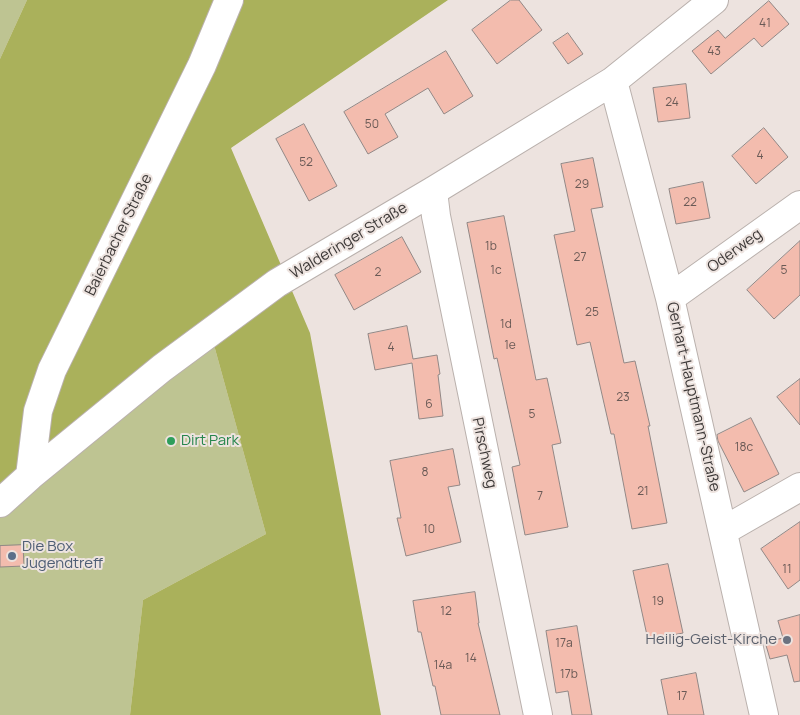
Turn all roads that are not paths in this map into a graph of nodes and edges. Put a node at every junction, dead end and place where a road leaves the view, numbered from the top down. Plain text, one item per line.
1 (229, 0) edge
2 (714, 0) edge
3 (613, 81) junction
4 (433, 191) junction
5 (800, 205) edge
6 (670, 298) junction
7 (30, 476) junction
8 (800, 487) edge
9 (0, 503) edge
10 (723, 531) junction
11 (538, 715) edge
12 (764, 715) edge

1 - 7 street, Baierbacher Straße
2 - 3 street, Walderinger Straße
3 - 4 street, Walderinger Straße
3 - 6 street, Gerhart-Hauptmann-Straße
4 - 7 street, Walderinger Straße
4 - 11 street, Pirschweg
5 - 6 street, Oderweg
6 - 10 street, Gerhart-Hauptmann-Straße
7 - 9 street, Walderinger Straße
8 - 10 street
10 - 12 street, Gerhart-Hauptmann-Straße

